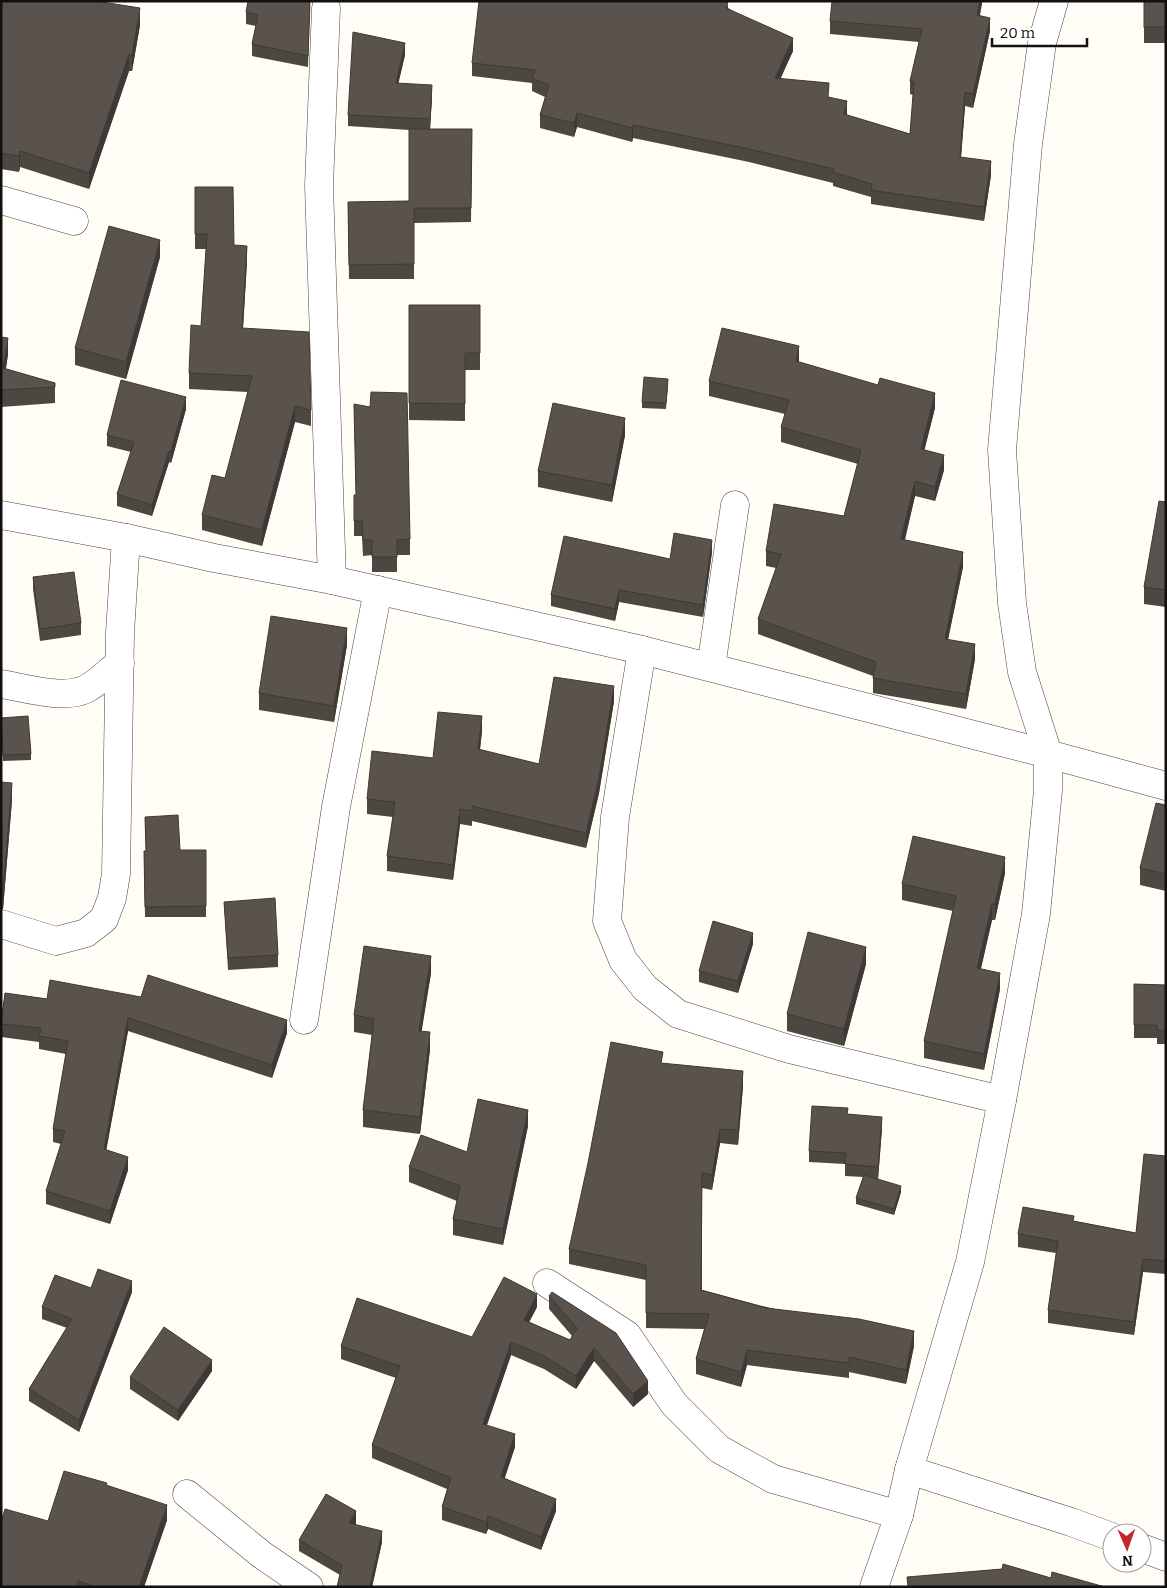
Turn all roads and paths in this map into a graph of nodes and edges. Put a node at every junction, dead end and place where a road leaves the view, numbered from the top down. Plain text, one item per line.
1 (1054, 1) edge
2 (326, 8) dead end
3 (1, 200) edge
4 (74, 221) dead end
5 (735, 505) dead end
6 (1, 515) edge
7 (126, 538) junction
8 (332, 580) junction
9 (378, 590) junction
10 (642, 650) junction
11 (120, 663) junction
12 (710, 667) junction
13 (1, 684) edge
14 (1048, 754) junction
15 (1166, 786) edge
16 (1, 924) edge
17 (304, 1020) dead end
18 (1002, 1100) junction
19 (547, 1283) dead end
20 (909, 1470) junction
21 (187, 1494) dead end
22 (899, 1515) junction
23 (1102, 1533) edge
24 (1152, 1552) edge
25 (1166, 1557) edge
26 (309, 1587) edge
27 (874, 1587) edge

1 - 14 street
2 - 8 street
3 - 4 street
5 - 12 street
6 - 7 street
7 - 8 street
7 - 11 street
8 - 9 street
9 - 10 street
9 - 17 street
10 - 12 street
10 - 18 street
11 - 13 street
11 - 16 street
12 - 14 street
14 - 15 street
14 - 18 street
18 - 20 street
19 - 22 street
20 - 22 street
20 - 23 street
21 - 26 street
22 - 27 street
24 - 25 street

